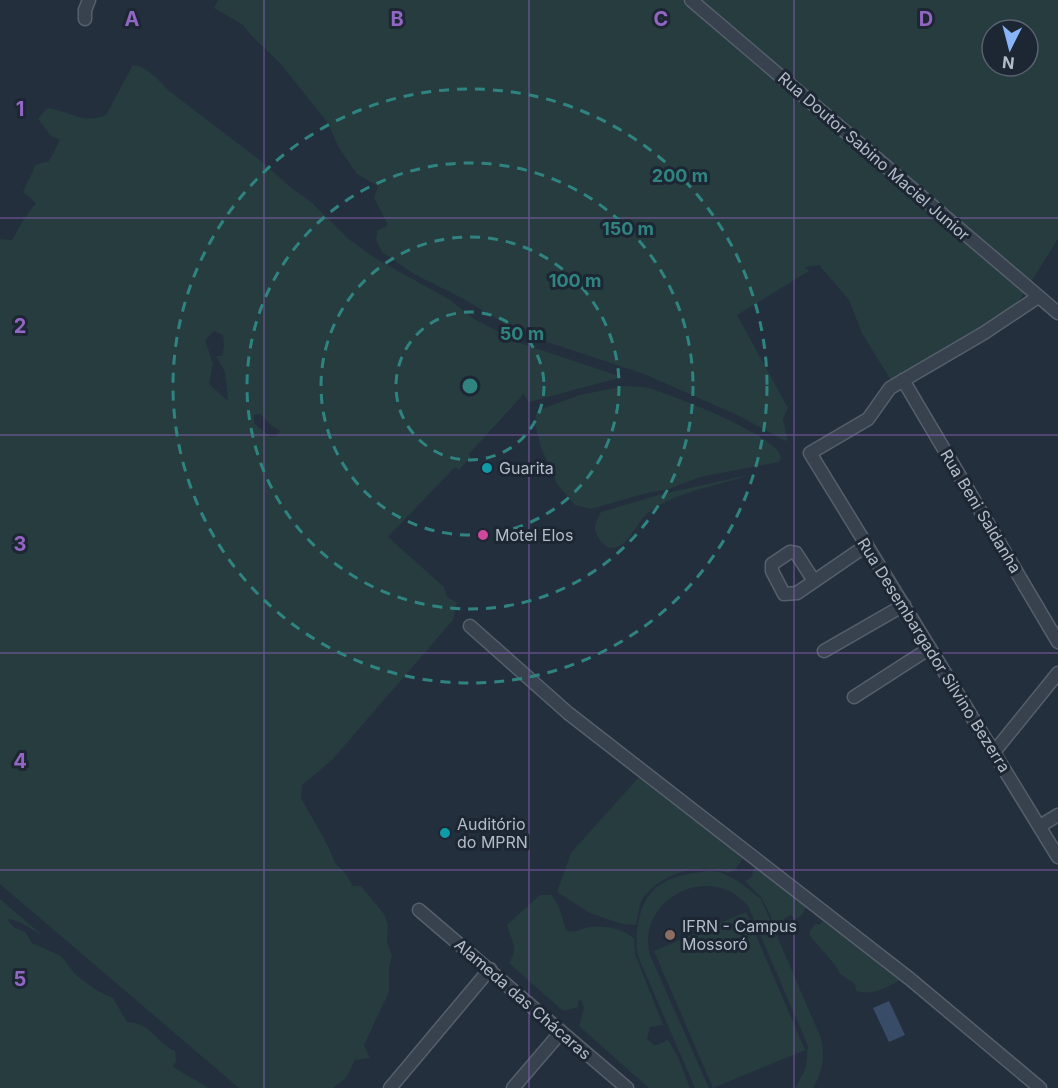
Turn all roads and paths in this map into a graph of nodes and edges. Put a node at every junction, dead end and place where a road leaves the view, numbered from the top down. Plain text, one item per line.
1 (89, 0) edge
2 (691, 0) edge
3 (85, 19) dead end
4 (1038, 297) junction
5 (1058, 313) edge
6 (903, 380) junction
7 (867, 545) junction
8 (814, 581) dead end
9 (904, 605) junction
10 (470, 626) dead end
11 (1058, 642) edge
12 (930, 648) junction
13 (824, 651) dead end
14 (1058, 673) edge
15 (854, 697) dead end
16 (994, 753) junction
17 (1058, 815) edge
18 (1040, 826) junction
19 (1058, 857) edge
20 (419, 910) dead end
21 (490, 969) junction
22 (561, 1032) junction
23 (390, 1088) edge
24 (513, 1088) edge
25 (627, 1088) edge
26 (1040, 1088) edge

1 - 3 street
2 - 4 street, Rua Doutor Sabino Maciel Junior
4 - 5 street, Rua Doutor Sabino Maciel Junior
4 - 6 street
6 - 7 street, Rua Desembargador Silvino Bezerra
6 - 11 street, Rua Beni Saldanha
7 - 8 street
7 - 9 street, Rua Desembargador Silvino Bezerra
9 - 12 street, Rua Desembargador Silvino Bezerra
9 - 13 street
10 - 26 street
12 - 15 street
12 - 16 street, Rua Desembargador Silvino Bezerra
14 - 16 street
16 - 18 street, Rua Desembargador Silvino Bezerra
17 - 18 street
18 - 19 street, Rua Desembargador Silvino Bezerra
20 - 21 street, Alameda das Chácaras
21 - 22 street, Alameda das Chácaras
21 - 23 street
22 - 24 street
22 - 25 street, Alameda das Chácaras

